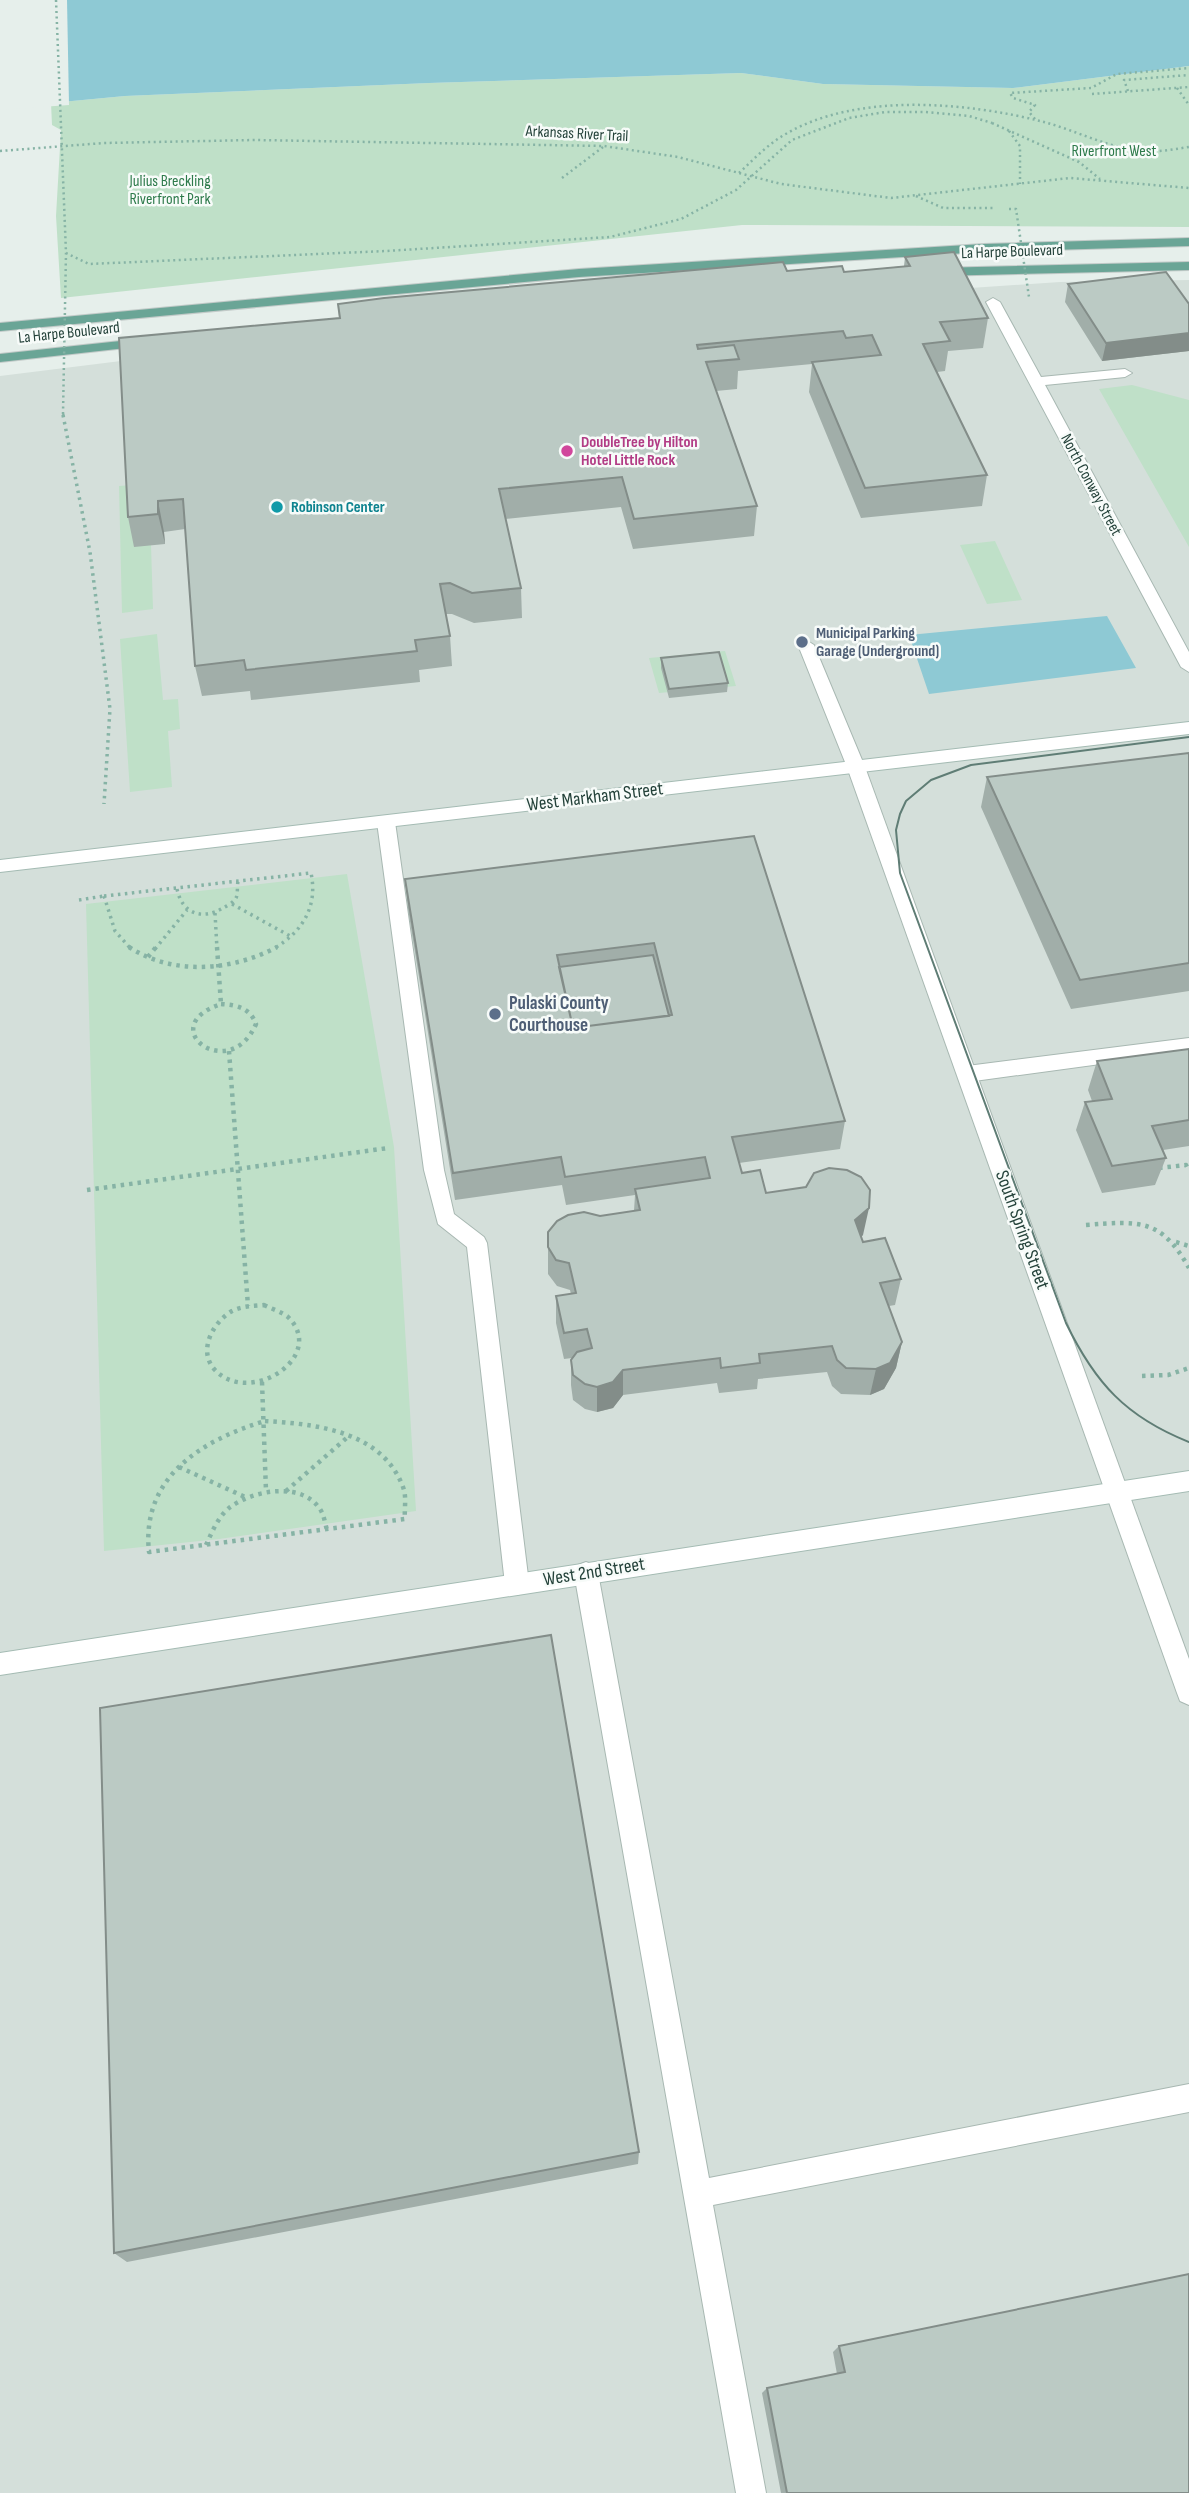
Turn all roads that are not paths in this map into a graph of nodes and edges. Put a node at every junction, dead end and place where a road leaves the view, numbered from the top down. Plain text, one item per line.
1 (1189, 242) edge
2 (1189, 266) edge
3 (919, 273) edge
4 (993, 302) dead end
5 (0, 327) edge
6 (162, 341) edge
7 (0, 358) edge
8 (1125, 373) dead end
9 (1037, 382) junction
10 (806, 645) dead end
11 (1189, 667) edge
12 (1189, 728) edge
13 (856, 767) junction
14 (386, 822) junction
15 (0, 866) edge
16 (1189, 1045) edge
17 (967, 1074) junction
18 (1189, 1481) edge
19 (1114, 1491) junction
20 (586, 1573) junction
21 (517, 1584) junction
22 (0, 1664) edge
23 (1189, 1693) edge
24 (1189, 2098) edge
25 (698, 2194) junction
26 (751, 2493) edge

1 - 5 main road, La Harpe Boulevard
2 - 3 main road, La Harpe Boulevard
4 - 9 street, North Conway Street
6 - 7 main road, La Harpe Boulevard
8 - 9 street
9 - 11 street, North Conway Street
10 - 13 street, South Spring Street
12 - 13 street, West Markham Street
13 - 14 street, West Markham Street
13 - 17 street, South Spring Street
14 - 15 street, West Markham Street
14 - 21 street
16 - 17 street
17 - 19 street, South Spring Street
18 - 19 street, West 2nd Street
19 - 20 street, West 2nd Street
19 - 23 street, South Spring Street
20 - 21 street, West 2nd Street
20 - 25 street
21 - 22 street, West 2nd Street
24 - 25 street
25 - 26 street

